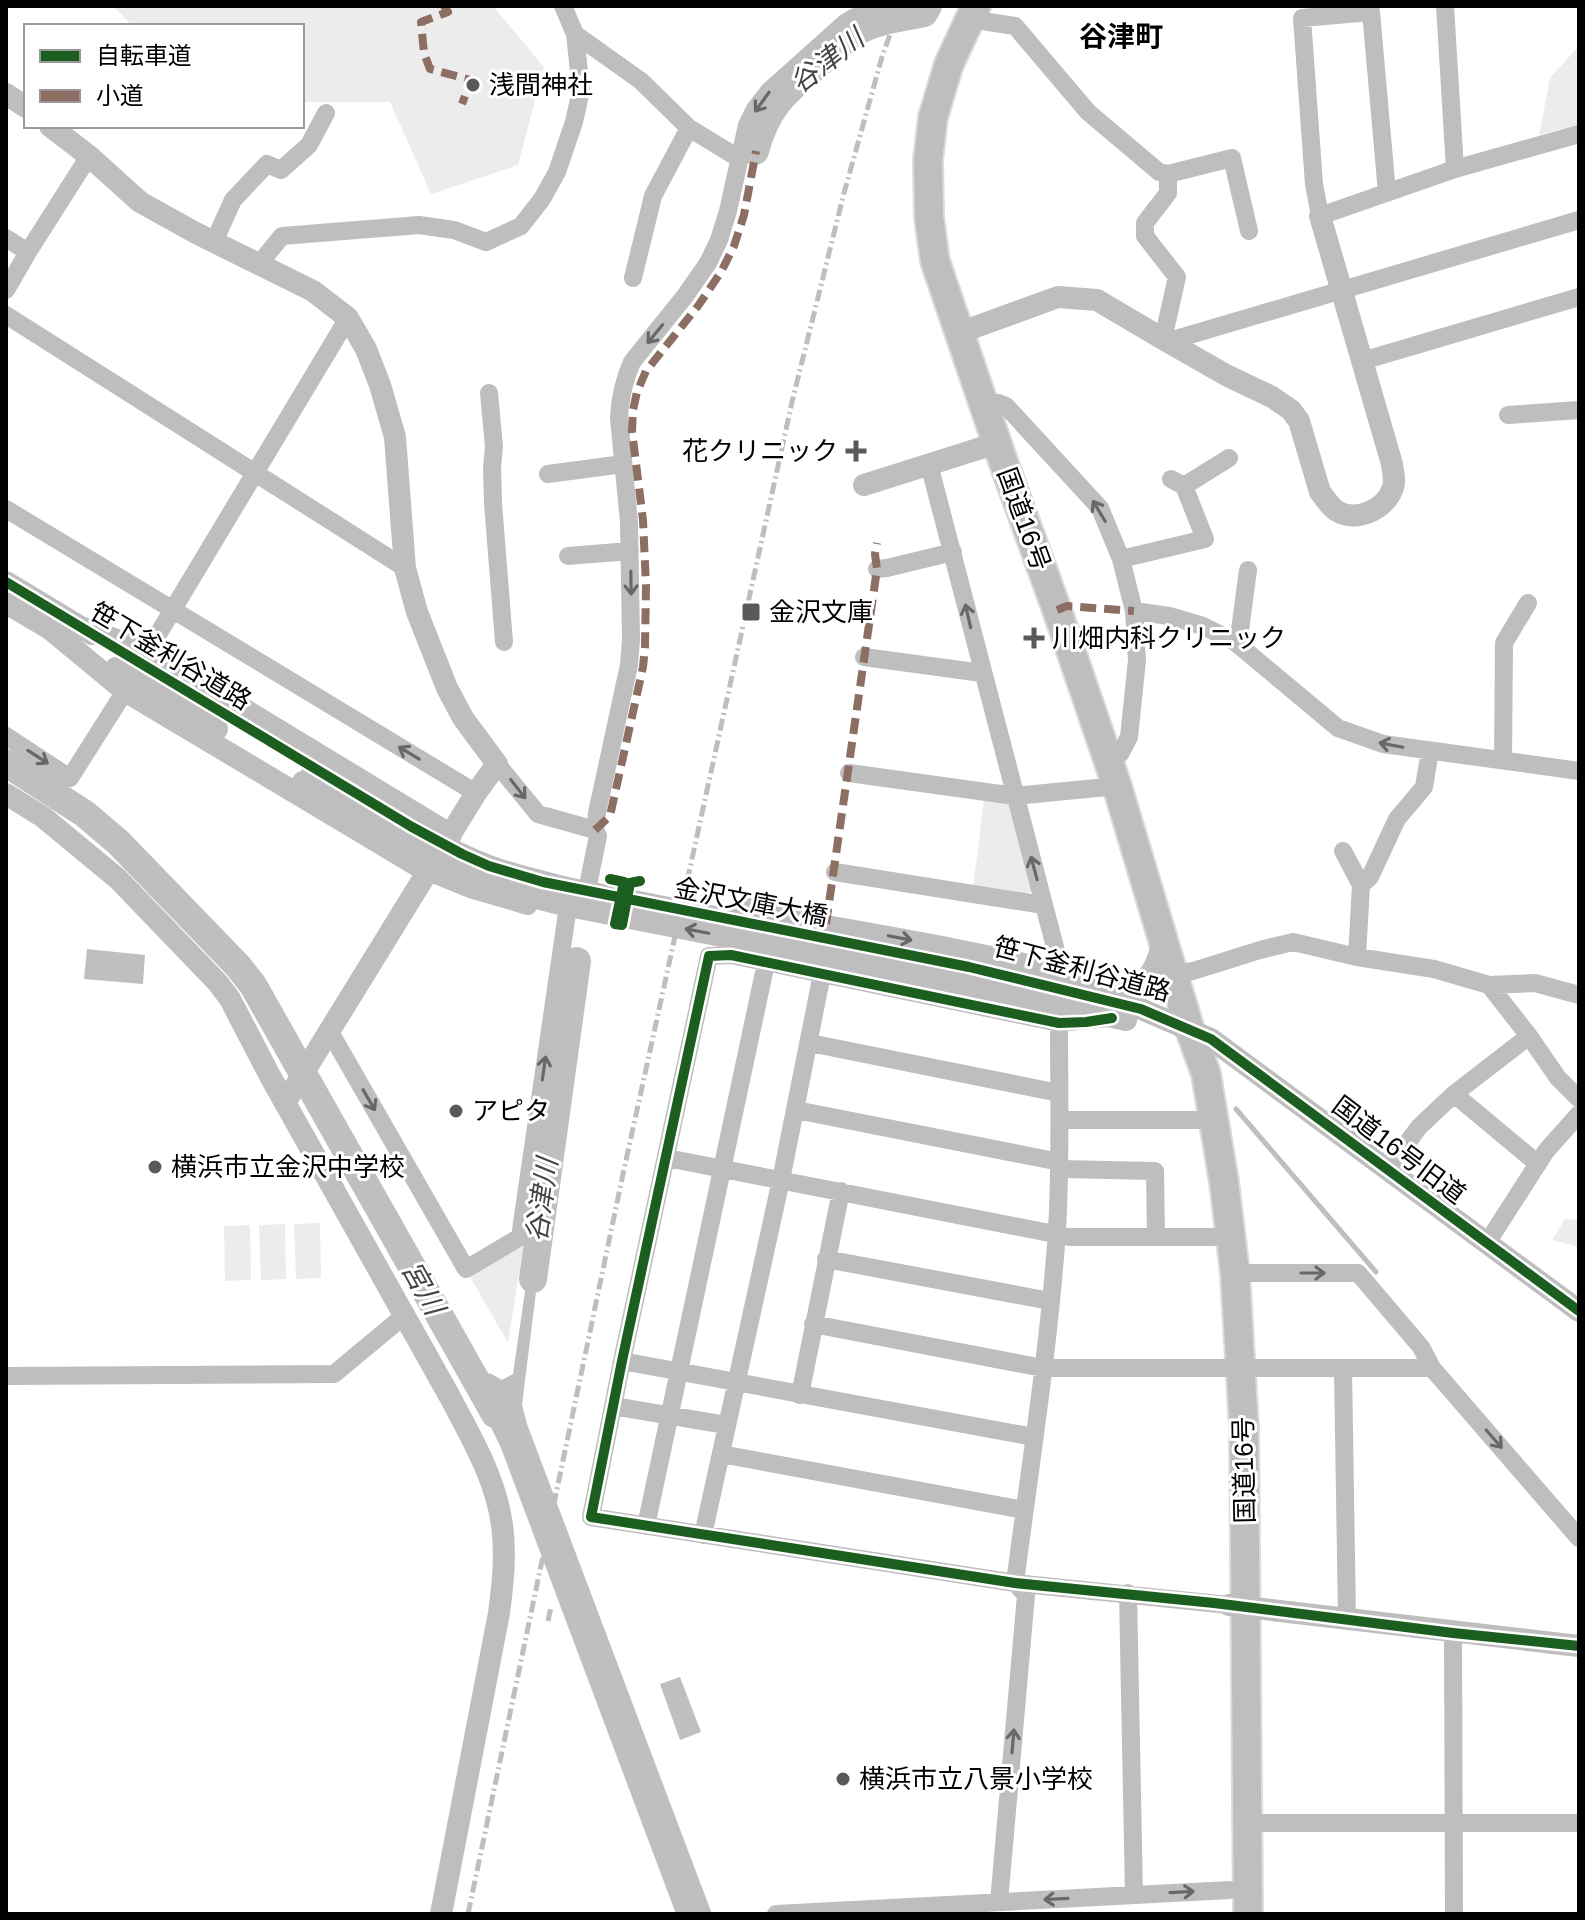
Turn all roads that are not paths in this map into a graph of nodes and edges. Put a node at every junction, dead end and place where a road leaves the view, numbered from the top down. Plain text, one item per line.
1 (563, 6) edge
2 (889, 6) edge
3 (1445, 6) edge
4 (972, 13) edge
5 (575, 34) junction
6 (6, 94) edge
7 (24, 106) edge
8 (326, 113) dead end
9 (53, 128) edge
10 (689, 128) junction
11 (1578, 139) edge
12 (89, 156) junction
13 (740, 159) junction
14 (1455, 169) junction
15 (1168, 174) junction
16 (1387, 193) junction
17 (1320, 216) junction
18 (1579, 220) edge
19 (1249, 231) dead end
20 (6, 238) edge
21 (214, 242) junction
22 (28, 252) junction
23 (259, 264) junction
24 (633, 278) dead end
25 (6, 290) edge
26 (1341, 290) junction
27 (1579, 297) edge
28 (6, 315) edge
29 (348, 318) junction
30 (959, 333) junction
31 (1164, 340) junction
32 (1362, 361) junction
33 (489, 393) dead end
34 (984, 407) junction
35 (1579, 410) edge
36 (1508, 415) dead end
37 (997, 443) junction
38 (1229, 458) dead end
39 (623, 464) junction
40 (929, 464) junction
41 (256, 474) junction
42 (548, 474) dead end
43 (864, 485) dead end
44 (6, 509) edge
45 (630, 551) junction
46 (953, 552) junction
47 (568, 556) dead end
48 (1121, 559) junction
49 (405, 568) junction
50 (877, 569) dead end
51 (1248, 570) dead end
52 (6, 582) edge
53 (6, 603) edge
54 (1528, 603) dead end
55 (174, 609) junction
56 (1134, 611) junction
57 (81, 627) junction
58 (50, 629) junction
59 (504, 642) dead end
60 (1235, 642) junction
61 (148, 651) junction
62 (864, 657) dead end
63 (982, 673) junction
64 (125, 691) junction
65 (6, 736) edge
66 (1430, 751) junction
67 (1107, 758) junction
68 (1503, 760) junction
69 (497, 764) junction
70 (1579, 771) edge
71 (849, 773) dead end
72 (308, 774) junction
73 (1117, 786) junction
74 (476, 793) junction
75 (6, 794) edge
76 (1015, 796) junction
77 (595, 830) junction
78 (451, 835) junction
79 (1343, 851) dead end
80 (428, 872) junction
81 (835, 872) dead end
82 (1361, 885) junction
83 (1043, 905) junction
84 (567, 913) junction
85 (1162, 937) junction
86 (731, 955) junction
87 (1357, 957) junction
88 (766, 963) junction
89 (1061, 970) junction
90 (822, 974) junction
91 (1174, 974) junction
92 (967, 976) junction
93 (1489, 985) junction
94 (1579, 995) edge
95 (1112, 1018) junction
96 (1059, 1023) junction
97 (1190, 1030) junction
98 (330, 1032) junction
99 (1529, 1036) junction
100 (810, 1043) junction
101 (1059, 1093) junction
102 (1454, 1094) junction
103 (290, 1096) junction
104 (1579, 1099) edge
105 (796, 1110) junction
106 (1579, 1114) edge
107 (1060, 1120) junction
108 (1199, 1120) junction
109 (667, 1158) junction
110 (1538, 1164) junction
111 (1060, 1166) junction
112 (722, 1169) junction
113 (1388, 1169) junction
114 (781, 1180) junction
115 (841, 1191) junction
116 (1057, 1233) junction
117 (1156, 1236) junction
118 (1214, 1237) junction
119 (1487, 1243) junction
120 (826, 1259) junction
121 (1235, 1273) junction
122 (1050, 1301) junction
123 (1579, 1311) edge
124 (405, 1315) junction
125 (813, 1324) junction
126 (622, 1361) junction
127 (1043, 1368) junction
128 (1233, 1368) junction
129 (1343, 1368) junction
130 (1432, 1368) junction
131 (679, 1373) junction
132 (6, 1376) edge
133 (735, 1382) junction
134 (800, 1395) junction
135 (613, 1406) junction
136 (669, 1417) junction
137 (726, 1425) junction
138 (1034, 1437) junction
139 (721, 1454) junction
140 (1024, 1510) junction
141 (646, 1526) junction
142 (703, 1535) junction
143 (1579, 1538) edge
144 (1015, 1583) junction
145 (1128, 1593) junction
146 (1237, 1606) junction
147 (1347, 1620) junction
148 (1453, 1633) junction
149 (1579, 1646) edge
150 (1247, 1823) junction
151 (1579, 1823) edge
152 (1453, 1824) junction
153 (1134, 1895) junction
154 (999, 1902) junction
155 (1230, 1902) edge
156 (441, 1914) edge
157 (776, 1914) edge
158 (1248, 1914) edge
159 (1454, 1914) edge

1 - 5 street
2 -> 13 street
3 - 14 street
4 - 15 street
4 - 30 highway, 国道16号
5 - 10 street
5 - 23 street
6 - 7 street
8 - 21 street
9 - 12 street
10 - 13 street
10 - 24 street
11 - 14 street
12 - 21 street
12 - 22 street
13 -> 39 street
14 - 16 street
15 - 19 street
15 - 31 street
16 - 17 street
16 - 17 street
17 - 26 street
18 - 26 street
20 - 22 street
21 - 23 street
22 - 25 street
23 - 29 street
26 - 31 street
26 - 32 street
27 - 32 street
28 - 41 street
29 - 41 street
29 - 49 street
30 - 31 street
30 - 34 highway, 国道16号
31 - 32 street
33 - 59 street
34 - 37 highway, 国道16号
48 -> 34 street
35 - 36 street
37 - 40 street
37 - 67 highway, 国道16号
38 - 48 street
39 - 42 street
39 - 45 street
40 - 43 street
40 - 46 street
41 - 49 street
41 - 55 street
44 - 55 street
45 - 47 street
45 -> 77 street
46 - 50 street
63 -> 46 street
48 - 56 street
49 - 69 street
51 - 60 street
52 - 57 street, 笹下釜利谷道路
53 - 58 street, 笹下釜利谷道路
54 - 68 street
55 - 61 street
74 -> 55 street
56 - 60 street
56 - 67 street
57 - 61 street
57 - 72 street, 笹下釜利谷道路
58 - 64 street
58 - 72 street, 笹下釜利谷道路
66 -> 60 street
61 - 78 street
62 - 63 street
63 - 76 street
65 -> 64 street
64 - 80 street
66 - 68 street
66 - 82 street
67 - 73 highway, 国道16号
68 - 70 street
69 - 74 street
69 -> 77 street
71 - 76 street
72 - 92 street, 金沢文庫大橋, bridge
73 - 76 street
73 - 85 highway, 国道16号
74 - 78 street
75 - 103 street
83 -> 76 street
77 - 84 street
78 - 80 street
79 - 82 street
80 - 84 street
80 - 98 street
81 - 83 street
82 - 87 street
83 - 89 street
98 -> 84 street
85 - 89 street
85 - 91 highway, 国道16号
86 - 88 street
86 -> 89 street
86 - 109 street
87 - 91 street
87 - 93 street
88 - 90 street
88 - 112 street
90 - 96 street
90 - 100 street
91 - 97 highway, 国道16号
92 - 95 street, 笹下釜利谷道路
92 - 97 street, 笹下釜利谷道路
93 - 94 street
93 - 99 street
95 - 96 street
95 - 97 street, 笹下釜利谷道路
96 - 101 street
97 - 108 highway, 国道16号
97 - 113 street, 国道16号旧道
97 - 121 highway, 国道16号
98 - 103 street
99 - 102 street
99 - 104 street
100 - 101 street
100 - 105 street
101 - 107 street
102 - 110 street
102 - 113 street
103 - 124 street
105 - 111 street
105 - 114 street
106 - 110 street
107 - 108 street
107 - 111 street
108 - 118 highway, 国道16号
109 - 112 street
109 - 126 street
110 - 119 street
111 - 116 street
111 - 117 street
112 - 114 street
112 - 131 street
113 - 119 street, 国道16号旧道
114 - 115 street
114 - 133 street
115 - 116 street
115 - 120 street
116 - 117 street
116 - 122 street
117 - 118 street
118 - 128 highway, 国道16号
119 - 123 street, 国道16号旧道
120 - 122 street
120 - 125 street
121 - 128 highway, 国道16号
121 -> 130 street
122 - 127 street
124 - 132 street
124 - 156 street
125 - 127 street
125 - 134 street
126 - 131 street
126 - 135 street
127 - 128 street
127 - 138 street
128 - 129 street
128 - 146 highway, 国道16号
129 - 130 street
129 - 147 street
130 -> 143 street
131 - 133 street
131 - 136 street
133 - 134 street
133 - 137 street
134 - 138 street
135 - 136 street
135 - 141 street
136 - 137 street
136 - 141 street
137 - 139 street
138 - 140 street
139 - 140 street
139 - 142 street
140 - 144 street
141 - 142 street
142 - 144 street
144 - 145 street
154 -> 144 street
145 - 146 street
145 - 153 street
146 - 147 street
146 - 150 highway, 国道16号
146 - 155 highway, 国道16号
147 - 148 street
148 - 149 street
148 - 152 street
150 - 152 street
150 - 158 highway, 国道16号
151 - 152 street
152 - 159 street
153 -> 154 street
153 -> 155 street
154 - 157 street

